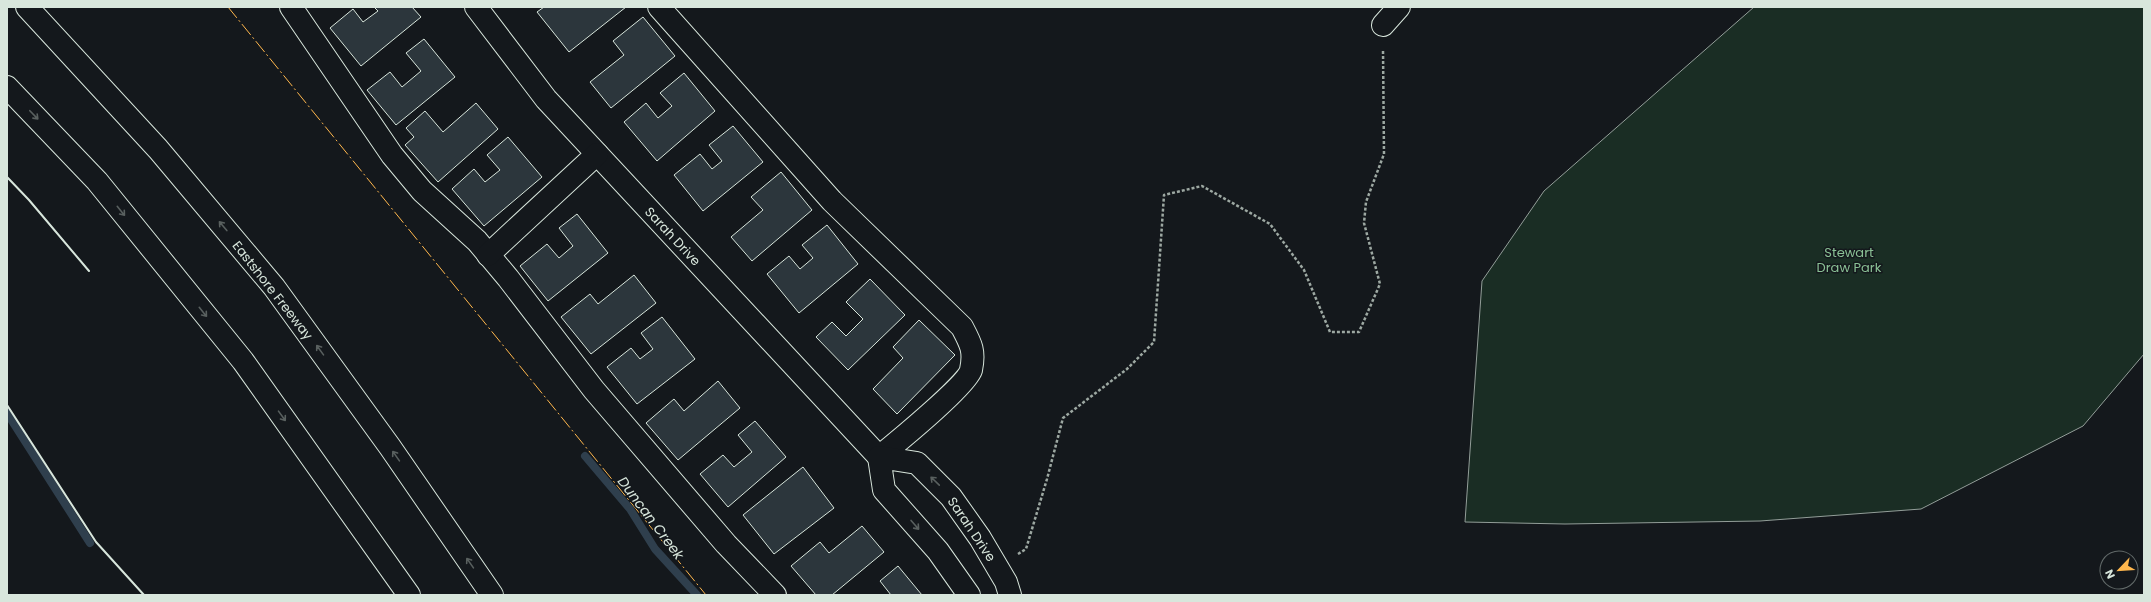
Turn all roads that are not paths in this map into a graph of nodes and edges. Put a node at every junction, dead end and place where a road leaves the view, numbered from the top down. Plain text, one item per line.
1 (27, 7) edge
2 (291, 7) edge
3 (476, 7) edge
4 (659, 7) edge
5 (1399, 7) edge
6 (1383, 25) road end
7 (7, 87) edge
8 (597, 154) junction
9 (488, 255) junction
10 (879, 457) junction
11 (409, 595) edge
12 (492, 595) edge
13 (775, 595) edge
14 (969, 595) edge
15 (1010, 595) edge

12 -> 1 main road, Eastshore Freeway
2 - 9 main road
3 - 8 main road, Sarah Drive
4 - 10 main road
5 - 6 main road
7 -> 11 main road
8 - 9 main road
8 - 10 main road, Sarah Drive
9 - 13 main road
10 -> 14 main road
15 -> 10 main road, Sarah Drive

